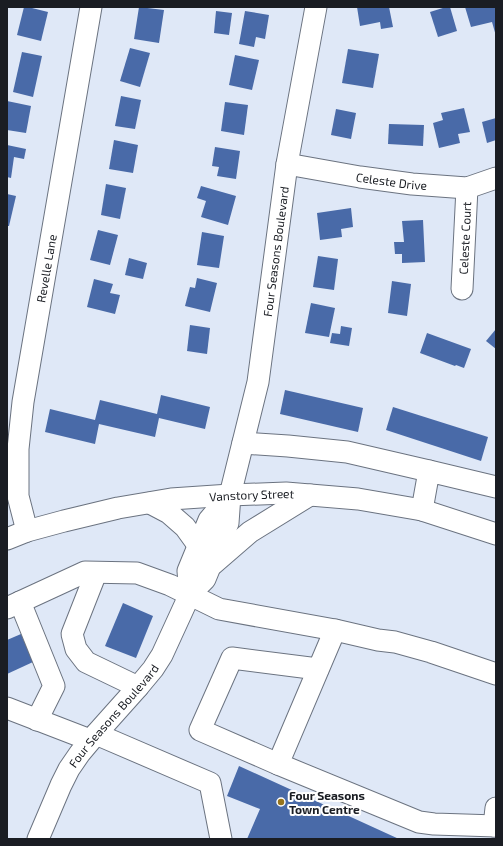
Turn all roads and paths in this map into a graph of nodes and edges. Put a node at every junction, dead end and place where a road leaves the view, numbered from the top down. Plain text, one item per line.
1 (92, 7) edge
2 (316, 7) edge
3 (287, 164) junction
4 (496, 178) edge
5 (467, 188) junction
6 (462, 289) dead end
7 (15, 407) edge
8 (243, 443) junction
9 (429, 470) junction
10 (496, 487) edge
11 (12, 488) edge
12 (230, 495) junction
13 (310, 495) junction
14 (150, 503) junction
15 (422, 510) junction
16 (27, 531) junction
17 (496, 534) edge
18 (7, 539) edge
19 (198, 545) junction
20 (211, 565) junction
21 (96, 573) junction
22 (190, 594) junction
23 (14, 605) edge
24 (335, 630) junction
25 (318, 669) junction
26 (496, 674) edge
27 (138, 687) junction
28 (7, 708) edge
29 (37, 720) junction
30 (93, 737) junction
31 (278, 764) junction
32 (495, 820) edge
33 (38, 839) edge
34 (221, 839) edge

1 - 7 street, Revelle Lane
2 - 3 street, Four Seasons Boulevard
3 - 5 street, Celeste Drive
3 - 8 street, Four Seasons Boulevard
4 - 5 street, Celeste Drive
5 - 6 street, Celeste Court
7 - 11 street, Revelle Lane
8 - 9 street
8 - 12 street, Four Seasons Boulevard
9 - 10 street
9 - 15 street
11 - 16 street, Revelle Lane
12 - 13 street, Vanstory Street
12 - 14 street, Vanstory Street
12 - 19 street, Four Seasons Boulevard
12 - 20 street, Four Seasons Boulevard
13 - 15 street, Vanstory Street
13 - 20 street
14 - 16 street, Vanstory Street
14 - 19 street
15 - 17 street, Vanstory Street
16 - 18 street, Vanstory Street
19 - 22 street, Four Seasons Boulevard
20 - 22 street, Four Seasons Boulevard
21 - 22 street
21 - 23 street
21 - 27 street
22 - 24 street
22 - 27 street, Four Seasons Boulevard
23 - 29 street
24 - 25 street
24 - 26 street
25 - 31 street
25 - 31 street
27 - 30 street, Four Seasons Boulevard
28 - 29 street
29 - 30 street
30 - 33 street, Four Seasons Boulevard
30 - 34 street
31 - 32 street

